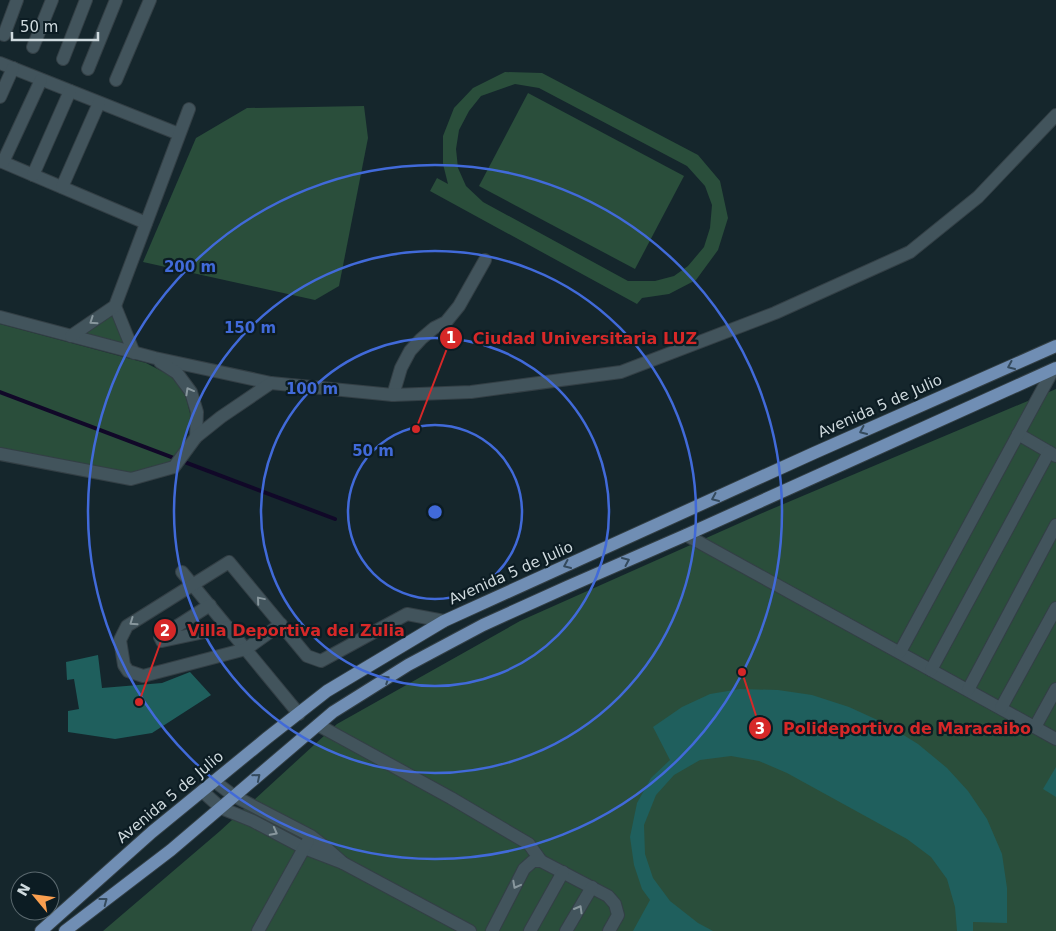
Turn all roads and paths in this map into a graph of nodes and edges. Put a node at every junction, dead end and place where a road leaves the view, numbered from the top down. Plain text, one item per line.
1 (17, 0) edge
2 (52, 0) edge
3 (86, 0) edge
4 (116, 0) edge
5 (150, 0) edge
6 (4, 35) dead end
7 (33, 47) dead end
8 (63, 59) dead end
9 (0, 63) edge
10 (13, 68) junction
11 (88, 69) dead end
12 (41, 80) junction
13 (116, 80) dead end
14 (70, 91) junction
15 (0, 97) edge
16 (99, 103) junction
17 (188, 109) dead end
18 (1055, 117) edge
19 (179, 134) junction
20 (2, 162) edge
21 (33, 175) junction
22 (62, 187) junction
23 (146, 223) junction
24 (485, 260) dead end
25 (115, 306) junction
26 (0, 317) edge
27 (71, 336) junction
28 (1056, 346) edge
29 (134, 353) junction
30 (155, 358) junction
31 (1054, 369) edge
32 (271, 383) junction
33 (393, 395) junction
34 (1018, 434) junction
35 (196, 437) junction
36 (0, 454) edge
37 (1052, 454) edge
38 (679, 514) junction
39 (1056, 525) edge
40 (686, 535) junction
41 (182, 572) dead end
42 (193, 584) junction
43 (210, 605) junction
44 (1056, 608) edge
45 (444, 621) junction
46 (280, 624) junction
47 (228, 627) junction
48 (246, 649) junction
49 (900, 652) junction
50 (932, 670) junction
51 (1056, 689) edge
52 (968, 690) junction
53 (1001, 708) junction
54 (299, 714) junction
55 (318, 725) junction
56 (1035, 727) junction
57 (1056, 738) edge
58 (214, 781) junction
59 (202, 791) junction
60 (234, 796) junction
61 (221, 808) junction
62 (310, 836) junction
63 (304, 848) junction
64 (541, 861) junction
65 (343, 863) junction
66 (563, 872) junction
67 (592, 887) junction
68 (452, 927) edge
69 (41, 931) edge
70 (65, 931) edge
71 (258, 931) edge
72 (470, 931) edge
73 (492, 931) edge
74 (530, 931) edge
75 (566, 931) edge
76 (609, 931) edge

1 - 6 lane
2 - 7 lane
3 - 8 lane
4 - 11 lane
5 - 13 lane
9 - 10 lane
10 - 12 lane
10 - 15 lane
12 - 14 lane
12 - 20 lane
14 - 16 lane
14 - 21 lane
16 - 19 lane
16 - 22 lane
17 - 19 lane
18 - 33 lane
19 - 23 lane
20 - 21 lane
21 - 22 lane
22 - 23 lane
23 - 25 lane
24 - 33 lane
25 -> 27 lane
25 - 29 lane
26 - 27 lane
27 - 29 lane
28 -> 38 main road, Avenida 5 de Julio
29 - 30 lane
30 - 32 lane
35 -> 30 lane
31 - 34 lane
31 - 40 main road
32 - 33 lane
32 - 35 lane
34 - 37 lane
34 - 49 lane
35 - 36 lane
37 - 50 lane
38 - 40 main road
38 -> 45 main road, Avenida 5 de Julio
39 - 52 lane
40 - 49 lane
55 -> 40 main road
41 - 42 lane
42 - 43 lane
46 -> 42 lane
42 -> 48 lane
43 - 47 lane
43 - 47 lane
44 - 53 lane
45 - 46 lane
45 - 54 main road, Avenida 5 de Julio
46 - 48 lane
47 - 48 lane
48 - 54 lane
49 - 50 lane
50 - 52 lane
51 - 56 lane
52 - 53 lane
53 - 56 lane
54 - 58 main road, Avenida 5 de Julio
60 -> 55 main road
55 - 64 lane
56 - 57 lane
58 - 59 main road, Avenida 5 de Julio
58 - 60 lane
59 - 61 lane
59 - 69 main road, Avenida 5 de Julio
60 - 61 main road
60 - 62 lane
61 -> 63 lane
70 -> 61 main road
62 - 63 lane
62 - 65 lane
63 - 65 lane
63 - 71 lane
64 - 66 lane
64 -> 73 lane
65 - 68 lane
66 - 67 lane
66 - 74 lane
75 -> 67 lane
67 - 76 lane
68 - 72 lane

